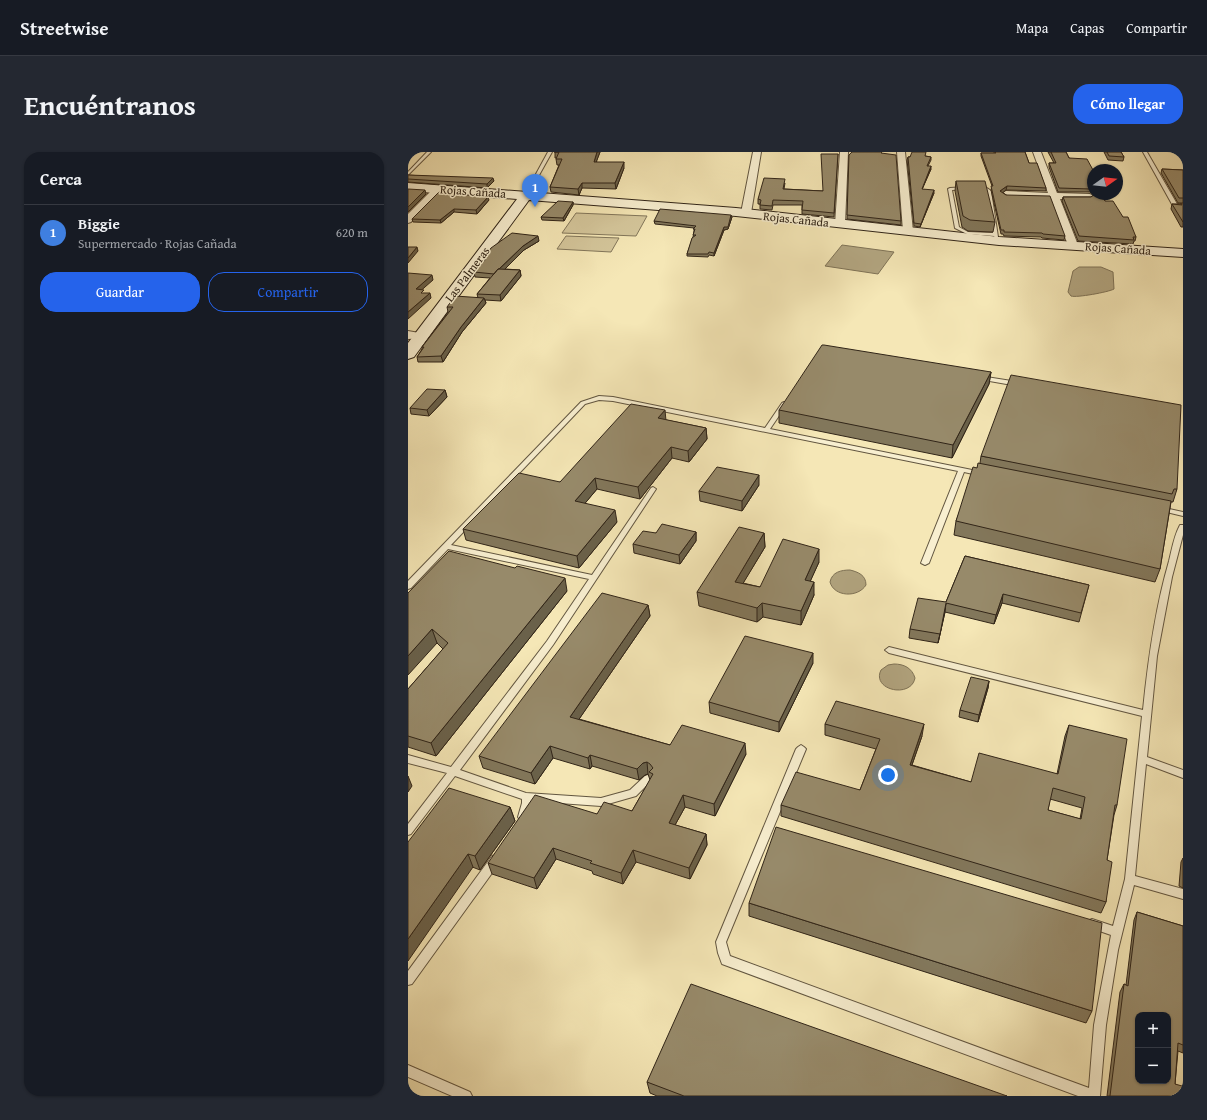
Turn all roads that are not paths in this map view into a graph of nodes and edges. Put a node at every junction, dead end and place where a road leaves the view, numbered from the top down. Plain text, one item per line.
1 (428, 152) edge
2 (550, 152) edge
3 (757, 152) edge
4 (844, 152) edge
5 (901, 152) edge
6 (1037, 152) edge
7 (1145, 152) edge
8 (408, 174) edge
9 (408, 186) edge
10 (438, 189) junction
11 (1006, 194) edge
12 (526, 195) junction
13 (1053, 195) junction
14 (1087, 197) edge
15 (1183, 206) edge
16 (746, 213) junction
17 (408, 220) edge
18 (840, 224) junction
19 (908, 231) junction
20 (998, 238) junction
21 (1072, 245) junction
22 (1183, 253) edge
23 (415, 335) edge
24 (408, 354) edge
25 (971, 376) edge
26 (1026, 386) edge
27 (787, 400) edge
28 (766, 431) junction
29 (962, 470) junction
30 (992, 476) edge
31 (653, 489) dead end
32 (1152, 508) edge
33 (1183, 514) edge
34 (1183, 527) edge
35 (446, 546) junction
36 (925, 563) dead end
37 (594, 578) junction
38 (408, 586) edge
39 (889, 650) dead end
40 (1147, 714) junction
41 (801, 749) dead end
42 (408, 759) edge
43 (1142, 759) junction
44 (453, 771) junction
45 (1183, 774) edge
46 (648, 779) edge
47 (526, 797) junction
48 (520, 824) edge
49 (408, 831) edge
50 (500, 853) edge
51 (1130, 879) junction
52 (1183, 894) edge
53 (1080, 920) edge
54 (1118, 932) junction
55 (408, 980) edge
56 (408, 1072) edge
57 (466, 1096) edge
58 (1094, 1096) edge

1 - 8 lane
2 - 12 lane
3 - 16 street
4 - 18 street
5 - 19 street
6 - 13 street
7 - 15 lane
9 - 10 main road, Rojas Cañada
10 - 12 main road, Rojas Cañada
10 - 17 street
11 - 13 street
12 - 16 main road, Rojas Cañada
12 - 23 main road, Las Palmeras
13 - 14 street
13 - 21 street
16 - 18 main road, Rojas Cañada
18 - 19 main road, Rojas Cañada
19 - 20 main road, Rojas Cañada
20 - 20 lane
20 - 21 main road, Rojas Cañada
21 - 22 main road, Rojas Cañada
23 - 24 main road, Las Palmeras
25 - 26 lane
27 - 28 lane
28 - 29 lane
28 - 35 lane
29 - 30 lane
29 - 36 lane
31 - 37 lane
32 - 33 lane
34 - 40 lane
35 - 37 lane
35 - 38 lane
37 - 44 lane
39 - 40 lane
40 - 43 lane
41 - 58 lane
42 - 44 lane
43 - 45 lane
43 - 51 lane
44 - 47 lane
44 - 49 lane
46 - 47 lane
47 - 48 lane
50 - 55 lane
51 - 52 lane
51 - 54 lane
53 - 54 lane
54 - 58 lane
56 - 57 lane

